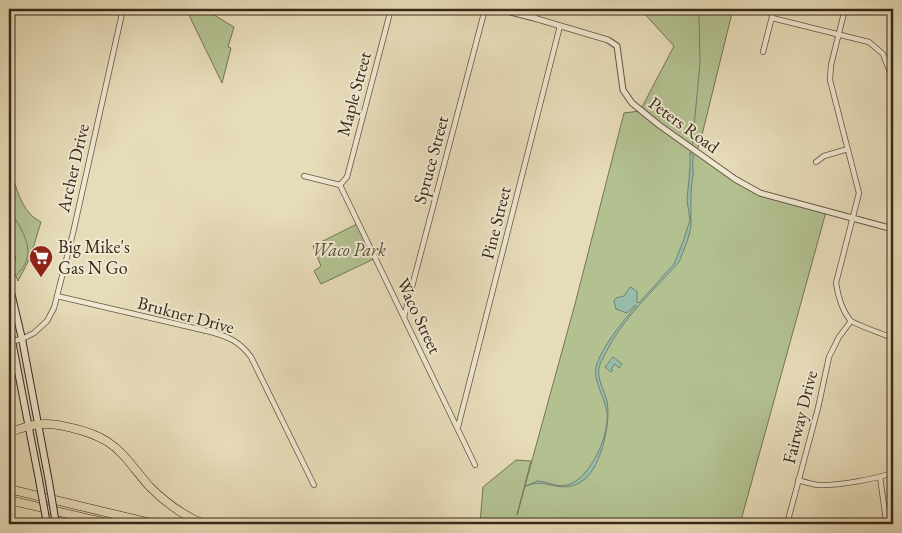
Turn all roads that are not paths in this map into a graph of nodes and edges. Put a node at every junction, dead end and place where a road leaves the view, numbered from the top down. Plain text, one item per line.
1 (123, 9) edge
2 (390, 9) edge
3 (485, 9) edge
4 (498, 9) edge
5 (536, 9) edge
6 (774, 9) edge
7 (845, 9) edge
8 (534, 18) junction
9 (772, 18) junction
10 (560, 26) junction
11 (839, 34) junction
12 (763, 52) dead end
13 (893, 80) edge
14 (848, 149) junction
15 (816, 162) dead end
16 (304, 176) dead end
17 (340, 185) junction
18 (852, 218) junction
19 (893, 230) edge
20 (9, 284) edge
21 (57, 296) junction
22 (404, 317) junction
23 (850, 321) junction
24 (9, 325) edge
25 (893, 338) edge
26 (22, 339) junction
27 (10, 342) edge
28 (33, 424) junction
29 (458, 427) junction
30 (9, 433) edge
31 (475, 465) dead end
32 (893, 473) edge
33 (880, 478) junction
34 (798, 480) junction
35 (314, 485) dead end
36 (9, 489) edge
37 (9, 500) edge
38 (886, 520) dead end
39 (47, 524) edge
40 (56, 524) edge
41 (111, 524) edge
42 (155, 524) edge
43 (204, 524) edge
44 (787, 524) edge

1 - 21 street, Archer Drive
2 - 17 street, Maple Street
3 - 22 street, Spruce Street
4 - 8 street, Peters Road
5 - 8 street
6 - 9 street
7 - 11 street
8 - 10 street, Peters Road
9 - 11 street
9 - 12 street
10 - 18 street, Peters Road
10 - 29 street, Pine Street
11 - 13 street
11 - 14 street
14 - 15 street
14 - 18 street
16 - 17 street
17 - 22 street, Waco Street
18 - 19 street, Peters Road
18 - 23 street
20 - 26 main road
21 - 26 street, Archer Drive
21 - 35 street, Brukner Drive
22 - 29 street, Waco Street
23 - 25 street
23 - 34 street, Fairway Drive
24 - 27 main road
26 - 27 street, Archer Drive
26 - 28 main road
27 - 28 main road
28 - 30 highway
28 - 39 main road, bridge
28 - 40 main road, bridge
28 - 43 highway
29 - 31 street, Waco Street
32 - 33 street
33 - 34 street
33 - 38 street
34 - 44 street, Fairway Drive
36 - 42 highway
37 - 41 highway

